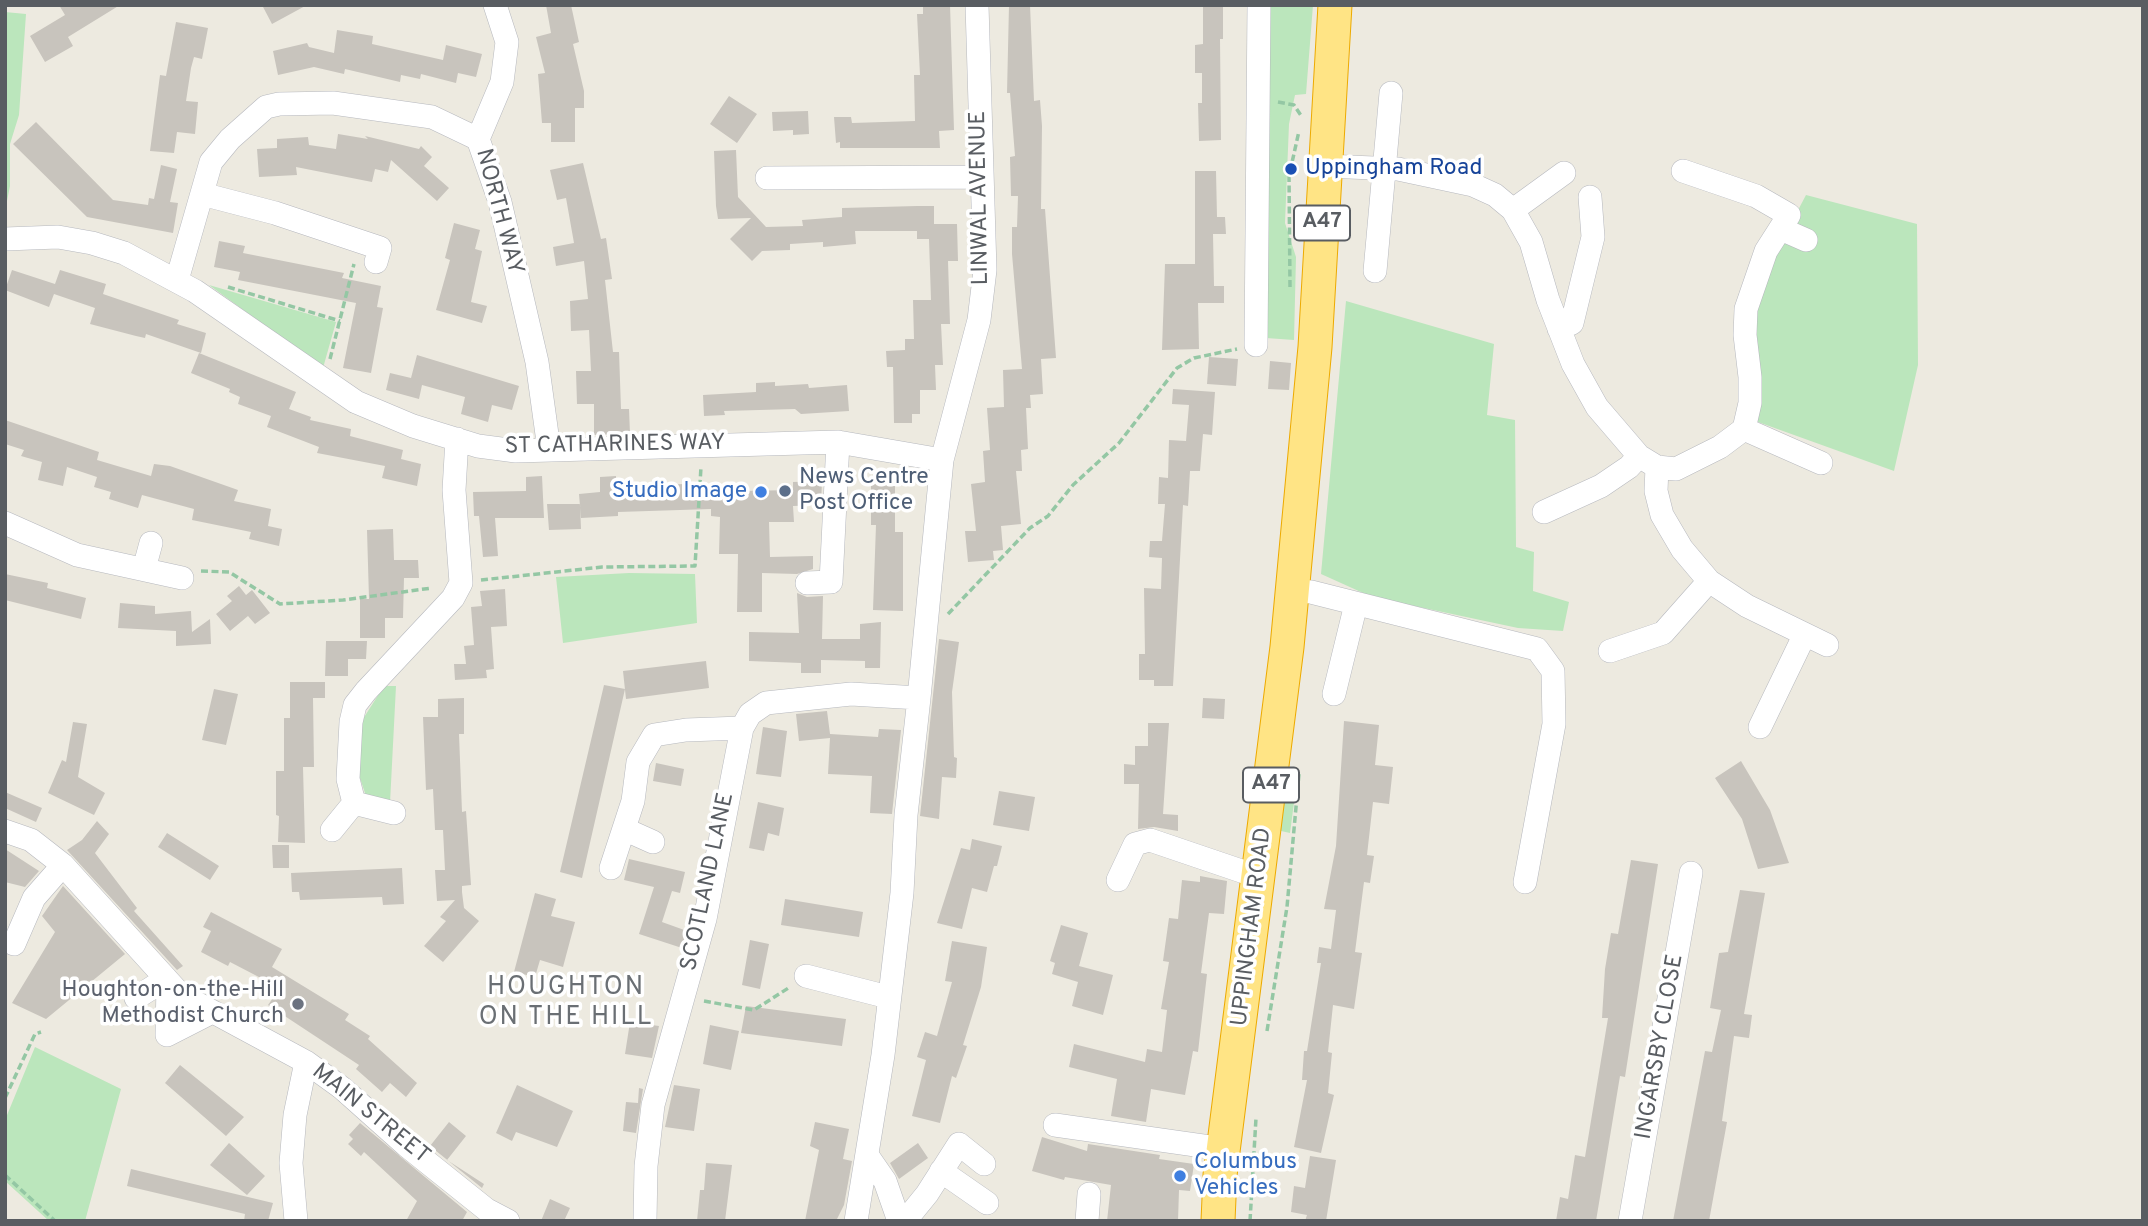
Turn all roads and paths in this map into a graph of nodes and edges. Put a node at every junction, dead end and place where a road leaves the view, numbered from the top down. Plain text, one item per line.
1 (495, 5) edge
2 (977, 5) edge
3 (1259, 5) edge
4 (1335, 5) edge
5 (1391, 93) dead end
6 (1259, 99) junction
7 (478, 139) junction
8 (1325, 166) junction
9 (1385, 168) junction
10 (1683, 171) dead end
11 (1564, 173) dead end
12 (981, 177) junction
13 (767, 178) dead end
14 (202, 194) junction
15 (1590, 197) dead end
16 (1513, 210) junction
17 (1785, 222) junction
18 (5, 239) edge
19 (1806, 240) dead end
20 (360, 241) junction
21 (376, 262) dead end
22 (1375, 271) dead end
23 (177, 280) junction
24 (220, 285) dead end
25 (1290, 292) dead end
26 (340, 321) junction
27 (1559, 329) junction
28 (1256, 345) joint
29 (324, 381) junction
30 (1744, 429) junction
31 (457, 439) junction
32 (838, 442) junction
33 (702, 444) junction
34 (549, 449) junction
35 (942, 460) junction
36 (1648, 461) junction
37 (1821, 463) dead end
38 (1544, 512) dead end
39 (5, 523) edge
40 (151, 543) dead end
41 (144, 569) junction
42 (182, 578) joint
43 (1709, 581) junction
44 (461, 583) junction
45 (807, 583) dead end
46 (1292, 590) junction
47 (1356, 604) junction
48 (926, 638) junction
49 (1799, 645) junction
50 (1827, 645) dead end
51 (1610, 651) dead end
52 (1335, 694) dead end
53 (919, 698) junction
54 (1760, 727) dead end
55 (742, 728) junction
56 (354, 803) junction
57 (394, 813) dead end
58 (624, 829) junction
59 (332, 830) dead end
60 (5, 831) edge
61 (653, 842) dead end
62 (63, 865) junction
63 (611, 868) dead end
64 (1691, 873) dead end
65 (1259, 877) junction
66 (1118, 880) dead end
67 (1525, 882) dead end
68 (15, 944) dead end
69 (806, 976) joint
70 (166, 982) junction
71 (683, 996) junction
72 (888, 997) junction
73 (136, 998) dead end
74 (212, 1012) junction
75 (41, 1032) dead end
76 (306, 1062) junction
77 (5, 1098) edge
78 (1055, 1125) dead end
79 (1224, 1149) junction
80 (867, 1155) junction
81 (984, 1164) dead end
82 (941, 1171) junction
83 (5, 1175) edge
84 (1089, 1194) dead end
85 (987, 1203) dead end
86 (55, 1221) edge
87 (296, 1221) edge
88 (508, 1221) edge
89 (645, 1221) edge
90 (856, 1221) edge
91 (899, 1221) edge
92 (905, 1221) edge
93 (1087, 1221) edge
94 (1218, 1221) edge
95 (1630, 1221) edge

1 - 7 street
2 - 12 street, LINWAL AVENUE
3 - 6 street
4 - 8 highway, UPPINGHAM ROAD / A47
5 - 9 street
6 - 25 path
6 - 28 street
7 - 14 street, NORTH WAY
7 - 34 street, NORTH WAY
8 - 9 street
8 - 46 highway, UPPINGHAM ROAD / A47
9 - 16 street
9 - 22 street
10 - 17 street
11 - 16 street
12 - 13 street
12 - 35 street, LINWAL AVENUE
14 - 20 street
14 - 23 street, NORTH WAY
15 - 27 street
16 - 27 street
17 - 19 street
17 - 30 street
18 - 23 street, ST CATHARINES WAY
20 - 21 street
20 - 26 path
23 - 29 street, ST CATHARINES WAY
24 - 26 path
26 - 29 path
27 - 36 street
28 - 48 path
29 - 31 street, ST CATHARINES WAY
30 - 36 street
30 - 37 street
31 - 34 street, ST CATHARINES WAY
31 - 44 street
32 - 33 street, ST CATHARINES WAY
32 - 35 street, ST CATHARINES WAY
32 - 45 street
33 - 34 street, ST CATHARINES WAY
33 - 44 path
35 - 48 street, LINWAL AVENUE
36 - 38 street
36 - 43 street
39 - 41 street
40 - 41 street
41 - 42 street
42 - 44 path
43 - 49 street
43 - 51 street
44 - 56 street
46 - 47 street
46 - 65 highway, UPPINGHAM ROAD / A47
47 - 52 street
47 - 67 street
48 - 53 street
49 - 50 street
49 - 54 street
53 - 55 street
53 - 72 street
55 - 58 street
55 - 71 street, SCOTLAND LANE
56 - 57 street
56 - 59 street
58 - 61 street
58 - 63 street
60 - 62 street, MAIN STREET
62 - 68 street
62 - 70 street, MAIN STREET
64 - 95 street, INGARSBY CLOSE
65 - 66 street
65 - 79 highway, UPPINGHAM ROAD / A47
69 - 71 path
69 - 72 street
70 - 73 street
70 - 74 street, MAIN STREET
70 - 74 street
71 - 89 street, SCOTLAND LANE
72 - 80 street
74 - 76 street, MAIN STREET
75 - 77 path
76 - 87 street
76 - 88 street, MAIN STREET
78 - 79 street
79 - 94 highway, UPPINGHAM ROAD / A47
80 - 90 street
80 - 91 street
81 - 82 street
82 - 85 street
82 - 92 street
83 - 86 path
84 - 93 street

